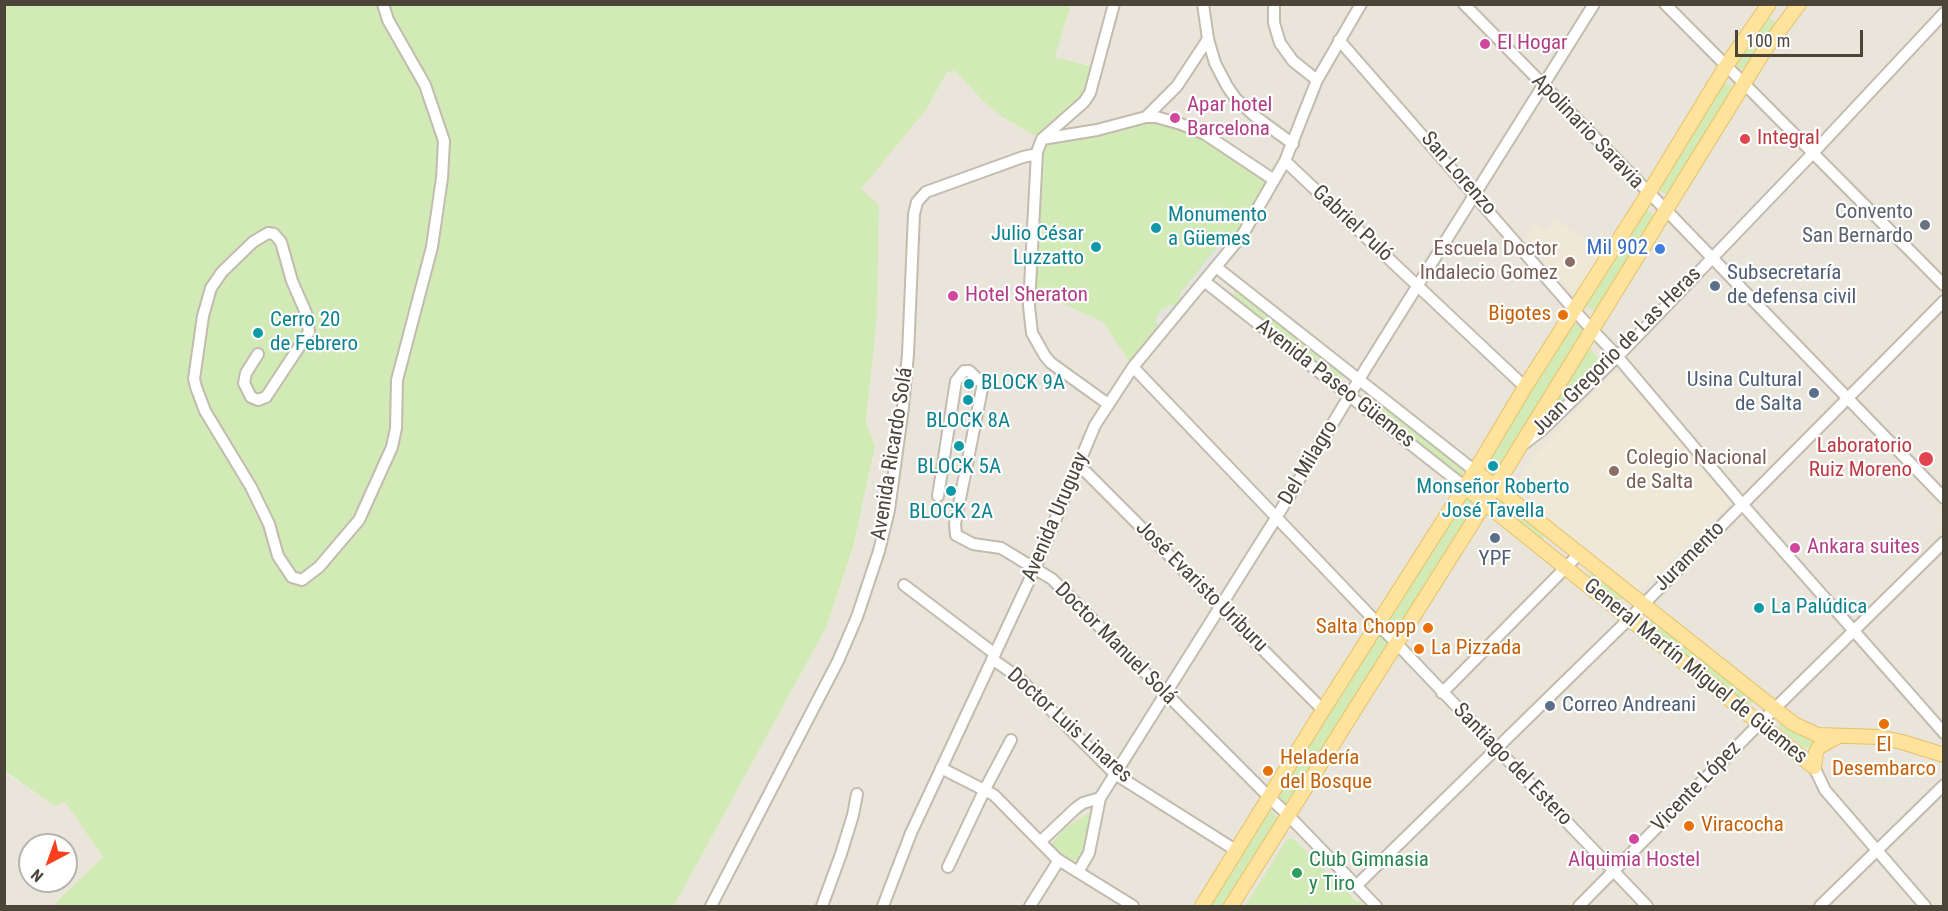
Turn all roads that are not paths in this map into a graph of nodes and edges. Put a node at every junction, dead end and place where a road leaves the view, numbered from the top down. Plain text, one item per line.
1 (383, 4) edge
2 (1114, 4) edge
3 (1203, 4) edge
4 (1274, 4) edge
5 (1360, 4) edge
6 (1464, 4) edge
7 (1594, 4) edge
8 (1665, 4) edge
9 (1769, 4) edge
10 (1799, 4) edge
11 (1940, 4) edge
12 (1944, 8) edge
13 (1944, 13) edge
14 (1789, 18) junction
15 (1208, 39) junction
16 (1339, 40) junction
17 (1726, 66) junction
18 (1317, 80) junction
19 (1743, 84) junction
20 (1542, 85) junction
21 (1146, 117) junction
22 (1042, 139) junction
23 (1293, 144) junction
24 (1813, 153) junction
25 (1037, 154) junction
26 (1285, 161) junction
27 (1274, 180) junction
28 (1476, 194) junction
29 (1648, 194) junction
30 (1665, 209) junction
31 (1711, 258) junction
32 (1216, 267) junction
33 (1204, 281) junction
34 (1944, 285) edge
35 (1417, 286) junction
36 (1944, 301) edge
37 (1575, 309) junction
38 (1592, 328) junction
39 (258, 354) dead end
40 (1617, 356) junction
41 (1133, 367) junction
42 (1359, 379) junction
43 (1525, 387) junction
44 (1350, 395) junction
45 (1847, 399) junction
46 (1108, 404) junction
47 (1520, 446) junction
48 (1077, 466) junction
49 (1475, 471) junction
50 (1465, 487) junction
51 (1495, 487) junction
52 (938, 496) dead end
53 (1944, 498) edge
54 (1485, 503) junction
55 (1743, 504) junction
56 (1276, 518) junction
57 (1944, 542) edge
58 (1580, 555) junction
59 (1035, 568) junction
60 (1567, 568) junction
61 (904, 585) dead end
62 (1644, 604) junction
63 (1220, 605) junction
64 (1630, 618) junction
65 (1377, 624) junction
66 (1855, 631) junction
67 (1397, 644) junction
68 (1706, 654) junction
69 (993, 656) junction
70 (1693, 669) junction
71 (1164, 693) junction
72 (1442, 693) junction
73 (1775, 708) junction
74 (1323, 710) junction
75 (1760, 723) junction
76 (1944, 733) edge
77 (1839, 736) junction
78 (1011, 740) dead end
79 (1496, 749) junction
80 (1944, 755) edge
81 (1814, 767) junction
82 (941, 768) junction
83 (1115, 774) junction
84 (1944, 785) edge
85 (985, 789) junction
86 (857, 794) dead end
87 (1100, 798) junction
88 (1270, 798) junction
89 (1288, 814) junction
90 (1040, 842) junction
91 (1237, 851) junction
92 (1877, 852) junction
93 (1059, 860) junction
94 (948, 867) dead end
95 (1078, 872) junction
96 (1614, 872) junction
97 (1356, 886) junction
98 (711, 906) edge
99 (822, 906) edge
100 (885, 906) edge
101 (1030, 906) edge
102 (1133, 906) edge
103 (1202, 906) edge
104 (1231, 906) edge
105 (1376, 906) edge
106 (1579, 906) edge
107 (1647, 906) edge
108 (1820, 906) edge
109 (1925, 906) edge

1 - 39 street
2 - 22 street
3 - 15 street
4 - 18 street
5 - 16 street, Avenida Uruguay
6 - 20 street, Apolinario Saravia
7 - 20 street, Del Milagro
8 - 17 street
9 - 14 main road
9 - 17 main road
10 - 14 main road
11 - 12 street
13 - 24 street, Juan Gregorio de Las Heras
14 - 19 main road
15 - 21 street
15 - 23 street
16 - 18 street, Avenida Uruguay
16 - 28 street, San Lorenzo
17 - 19 street
17 - 29 main road
18 - 23 street, Avenida Uruguay
19 - 24 street
19 - 30 main road
20 - 28 street, Del Milagro
20 - 29 street, Apolinario Saravia
21 - 22 street
21 - 27 street
22 - 25 street
23 - 26 street, Avenida Uruguay
24 - 31 street, Juan Gregorio de Las Heras
24 - 34 street
25 - 46 street
25 - 98 street, Avenida Ricardo Solá
26 - 27 street, Avenida Uruguay
26 - 35 street, Gabriel Puló
27 - 32 street, Avenida Uruguay
28 - 35 street, Del Milagro
28 - 37 street, San Lorenzo
29 - 30 street, Apolinario Saravia
29 - 37 main road
30 - 31 street, Apolinario Saravia
30 - 38 main road
31 - 40 street, Juan Gregorio de Las Heras
31 - 45 street, Apolinario Saravia
32 - 33 street, Avenida Uruguay
32 - 42 street, Avenida Paseo Güemes
33 - 41 street, Avenida Uruguay
33 - 44 street, Avenida Paseo Güemes
35 - 42 street, Del Milagro
35 - 43 street, Gabriel Puló
36 - 45 street, Juramento
37 - 38 street, San Lorenzo
37 - 43 main road
38 - 40 street, San Lorenzo
38 - 47 main road
40 - 47 street, Juan Gregorio de Las Heras
40 - 55 street, San Lorenzo
41 - 46 street, Avenida Uruguay
41 - 56 street, Santiago del Estero
42 - 44 street, Del Milagro
42 - 49 street, Avenida Paseo Güemes
43 - 49 main road
44 - 50 street, Avenida Paseo Güemes
44 - 56 street, Del Milagro
45 - 53 street, Apolinario Saravia
45 - 55 street, Juramento
46 - 48 street, Avenida Uruguay
47 - 51 main road
48 - 59 street, Avenida Uruguay
48 - 63 street, José Evaristo Uriburu
49 - 50 main road
49 - 51 main road, General Martín Miguel de Güemes
50 - 54 main road, General Martín Miguel de Güemes
50 - 65 main road
51 - 54 main road
51 - 58 main road, General Martín Miguel de Güemes
52 - 59 street, Doctor Manuel Solá
54 - 60 main road, General Martín Miguel de Güemes
54 - 67 main road
55 - 62 street, Juramento
55 - 66 street, San Lorenzo
56 - 63 street, Del Milagro
56 - 65 street, Santiago del Estero
57 - 66 street, Vicente López
58 - 60 street
58 - 62 main road, General Martín Miguel de Güemes
59 - 69 street, Avenida Uruguay
59 - 71 street, Doctor Manuel Solá
60 - 64 main road, General Martín Miguel de Güemes
60 - 72 street
61 - 69 street, Doctor Luis Linares
62 - 64 street, Juramento
62 - 68 main road, General Martín Miguel de Güemes
63 - 71 street, Del Milagro
63 - 74 street, José Evaristo Uriburu
64 - 70 main road, General Martín Miguel de Güemes
64 - 79 street, Juramento
65 - 67 street, Santiago del Estero
65 - 74 main road
66 - 73 street, Vicente López
66 - 76 street, San Lorenzo
67 - 72 street, Santiago del Estero
67 - 89 main road
68 - 70 main road
68 - 73 main road, General Martín Miguel de Güemes
69 - 82 street, Avenida Uruguay
69 - 83 street, Doctor Luis Linares
70 - 75 main road, General Martín Miguel de Güemes
71 - 83 street, Del Milagro
71 - 88 street, Doctor Manuel Solá
72 - 79 street, Santiago del Estero
73 - 75 street, Vicente López
73 - 77 main road, General Martín Miguel de Güemes
74 - 88 main road
75 - 81 main road, General Martín Miguel de Güemes
75 - 96 street, Vicente López
77 - 80 main road, General Martín Miguel de Güemes
77 - 81 main road
78 - 85 street
79 - 96 street, Santiago del Estero
79 - 97 street, Juramento
81 - 92 street, General Martín Miguel de Güemes
82 - 85 street
82 - 100 street, Avenida Uruguay
83 - 87 street, Del Milagro
83 - 91 street, Doctor Luis Linares
84 - 92 street
85 - 90 street
85 - 94 street
86 - 99 street
87 - 90 street
87 - 95 street, Del Milagro
88 - 89 street, Doctor Manuel Solá
88 - 91 main road
89 - 97 street, Doctor Manuel Solá
89 - 104 main road
90 - 93 street
91 - 103 main road
92 - 108 street
92 - 109 street, General Martín Miguel de Güemes
93 - 95 street
93 - 101 street
95 - 102 street
96 - 106 street, Vicente López
96 - 107 street, Santiago del Estero
97 - 105 street, Doctor Manuel Solá

